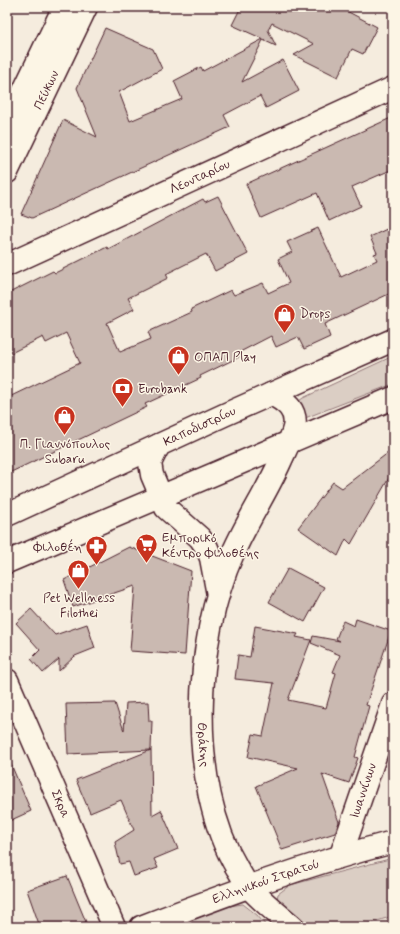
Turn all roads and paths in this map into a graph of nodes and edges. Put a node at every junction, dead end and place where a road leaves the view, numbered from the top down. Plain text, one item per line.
1 (64, 7) edge
2 (86, 7) edge
3 (393, 88) edge
4 (14, 121) edge
5 (7, 172) edge
6 (7, 265) edge
7 (393, 340) edge
8 (271, 394) junction
9 (393, 398) edge
10 (289, 442) junction
11 (159, 445) junction
12 (161, 496) junction
13 (7, 515) edge
14 (7, 562) edge
15 (218, 595) junction
16 (7, 680) edge
17 (393, 704) edge
18 (393, 842) edge
19 (341, 855) junction
20 (248, 886) junction
21 (114, 927) edge
22 (141, 927) edge
23 (293, 927) edge

1 - 4 street, Πεύκων
2 - 4 street, Πεύκων
3 - 6 street, Λεονταρίου
4 - 5 street, Πεύκων
7 - 8 street, Καποδιστρίου
8 - 10 street, Θράκης
8 - 11 street, Καποδιστρίου
9 - 10 street
10 - 12 street
10 - 15 street, Θράκης
11 - 12 street, Θράκης
11 - 13 street, Καποδιστρίου
12 - 14 street
12 - 15 street, Θράκης
15 - 20 street, Θράκης
16 - 21 street, Σκρα
17 - 19 street, Ιωαννίνων
18 - 19 street, Ελληνικού Στρατού
19 - 20 street, Ελληνικού Στρατού
20 - 22 street, Ελληνικού Στρατού
20 - 23 street, Θράκης

